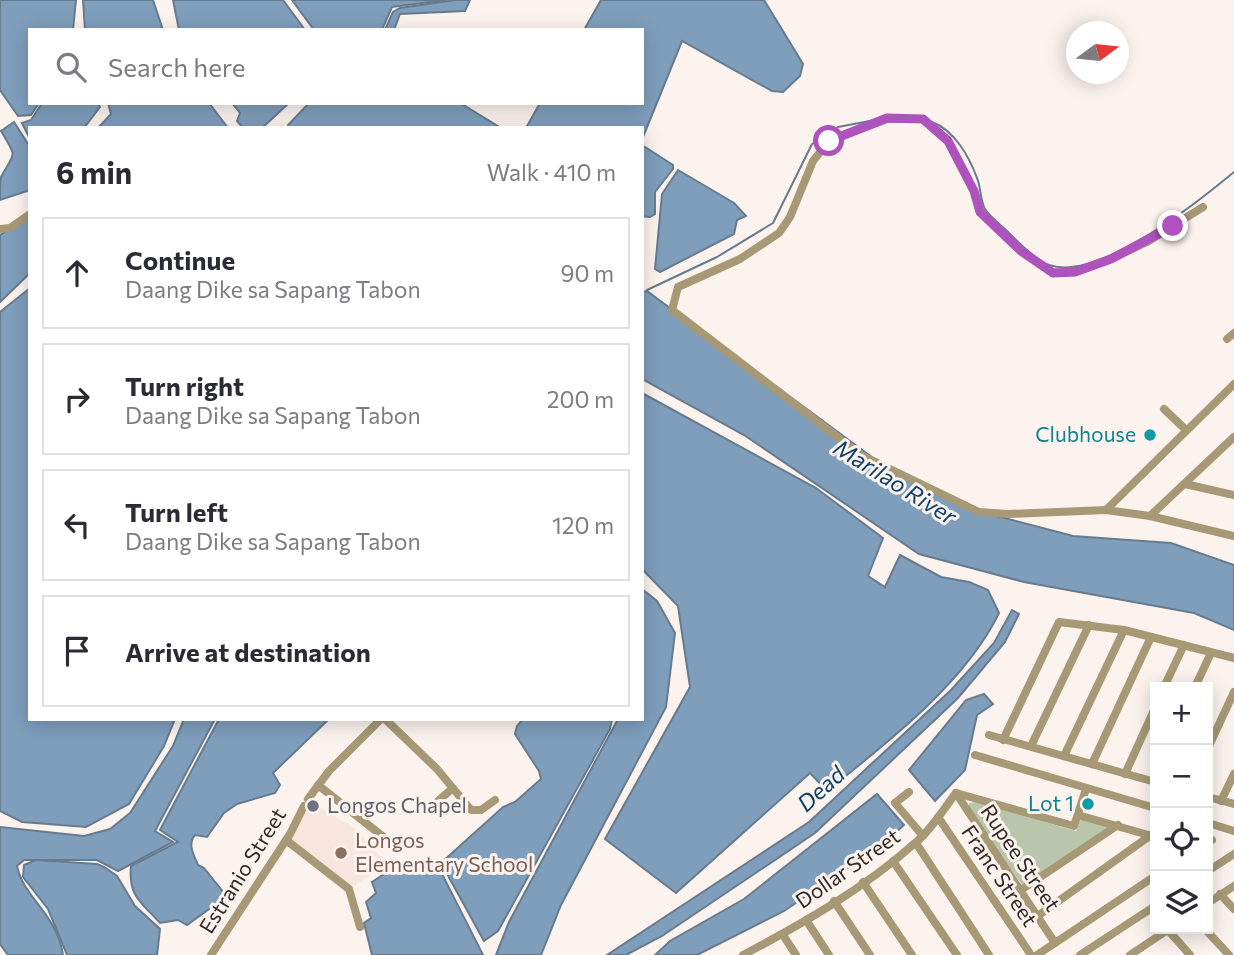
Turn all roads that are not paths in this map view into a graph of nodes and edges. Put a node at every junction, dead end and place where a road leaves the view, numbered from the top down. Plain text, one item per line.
1 (1203, 207) dead end
2 (28, 215) edge
3 (0, 229) edge
4 (1234, 384) edge
5 (1164, 409) dead end
6 (1185, 429) junction
7 (1234, 437) edge
8 (1185, 484) junction
9 (1232, 492) edge
10 (1106, 510) junction
11 (1150, 516) junction
12 (1234, 536) edge
13 (1089, 625) junction
14 (1124, 630) junction
15 (1151, 637) junction
16 (1184, 645) junction
17 (1211, 653) junction
18 (1234, 659) edge
19 (1166, 682) edge
20 (1197, 682) edge
21 (1234, 692) edge
22 (1150, 719) edge
23 (381, 721) edge
24 (385, 721) edge
25 (989, 736) dead end
26 (1003, 740) junction
27 (1209, 745) edge
28 (1031, 746) junction
29 (975, 755) dead end
30 (1064, 756) junction
31 (1092, 764) junction
32 (1125, 774) junction
33 (1234, 774) edge
34 (1150, 780) edge
35 (318, 785) junction
36 (453, 788) junction
37 (1086, 789) junction
38 (909, 792) dead end
39 (956, 793) junction
40 (1213, 799) edge
41 (495, 800) dead end
42 (438, 801) dead end
43 (1221, 801) junction
44 (1234, 804) edge
45 (1150, 807) edge
46 (1078, 815) junction
47 (938, 817) junction
48 (1118, 825) junction
49 (1213, 825) edge
50 (1234, 831) edge
51 (1150, 835) edge
52 (923, 836) junction
53 (1150, 838) edge
54 (286, 840) junction
55 (391, 843) dead end
56 (916, 843) junction
57 (1234, 854) edge
58 (893, 861) junction
59 (1213, 868) edge
60 (1150, 879) edge
61 (863, 882) junction
62 (1234, 886) edge
63 (1021, 890) junction
64 (1220, 894) junction
65 (1213, 899) edge
66 (834, 901) junction
67 (1150, 909) edge
68 (1234, 909) edge
69 (1039, 915) junction
70 (806, 920) junction
71 (360, 927) dead end
72 (1162, 934) edge
73 (1172, 934) edge
74 (1210, 934) edge
75 (783, 935) junction
76 (1055, 943) junction
77 (1137, 953) edge
78 (214, 954) edge
79 (749, 954) edge
80 (796, 955) edge
81 (829, 955) edge
82 (870, 955) edge
83 (912, 955) edge
84 (957, 955) edge
85 (989, 955) edge
86 (1031, 955) edge
87 (1037, 955) edge
88 (1080, 955) edge
89 (1191, 955) edge
90 (1229, 955) edge

1 - 10 street
2 - 3 street
4 - 6 street
5 - 6 street
6 - 10 street
7 - 8 street
8 - 9 street
8 - 11 street
10 - 11 street
11 - 12 street
13 - 14 street
13 - 26 street
13 - 28 street
14 - 15 street
14 - 30 street
15 - 16 street
15 - 31 street
16 - 17 street
16 - 19 street
17 - 18 street
17 - 20 street
21 - 27 street
22 - 32 street
23 - 35 street, Estranio Street
24 - 36 street
25 - 26 street
26 - 28 street
28 - 30 street
29 - 37 street
30 - 31 street
31 - 32 street
32 - 34 street
33 - 43 street
35 - 54 street, Estranio Street
35 - 55 street
36 - 41 street
36 - 42 street
37 - 45 street
37 - 46 street
38 - 52 street
39 - 46 street
39 - 47 street, Dollar Street
39 - 63 street, Rupee Street
40 - 43 street
43 - 44 street
46 - 48 street
47 - 52 street, Dollar Street
47 - 86 street, Franc Street
48 - 51 street
48 - 63 street
49 - 50 street
52 - 56 street, Dollar Street
53 - 69 street
54 - 71 street
54 - 78 street, Estranio Street
56 - 58 street, Dollar Street
56 - 85 street
57 - 59 street
58 - 61 street, Dollar Street
58 - 84 street
60 - 76 street
61 - 66 street, Dollar Street
61 - 83 street
62 - 64 street
63 - 69 street, Rupee Street
64 - 65 street
64 - 68 street
66 - 70 street, Dollar Street
66 - 82 street
67 - 88 street
69 - 76 street, Rupee Street
70 - 75 street, Dollar Street
70 - 81 street
72 - 77 street
73 - 89 street
74 - 90 street
75 - 79 street, Dollar Street
75 - 80 street
76 - 87 street

